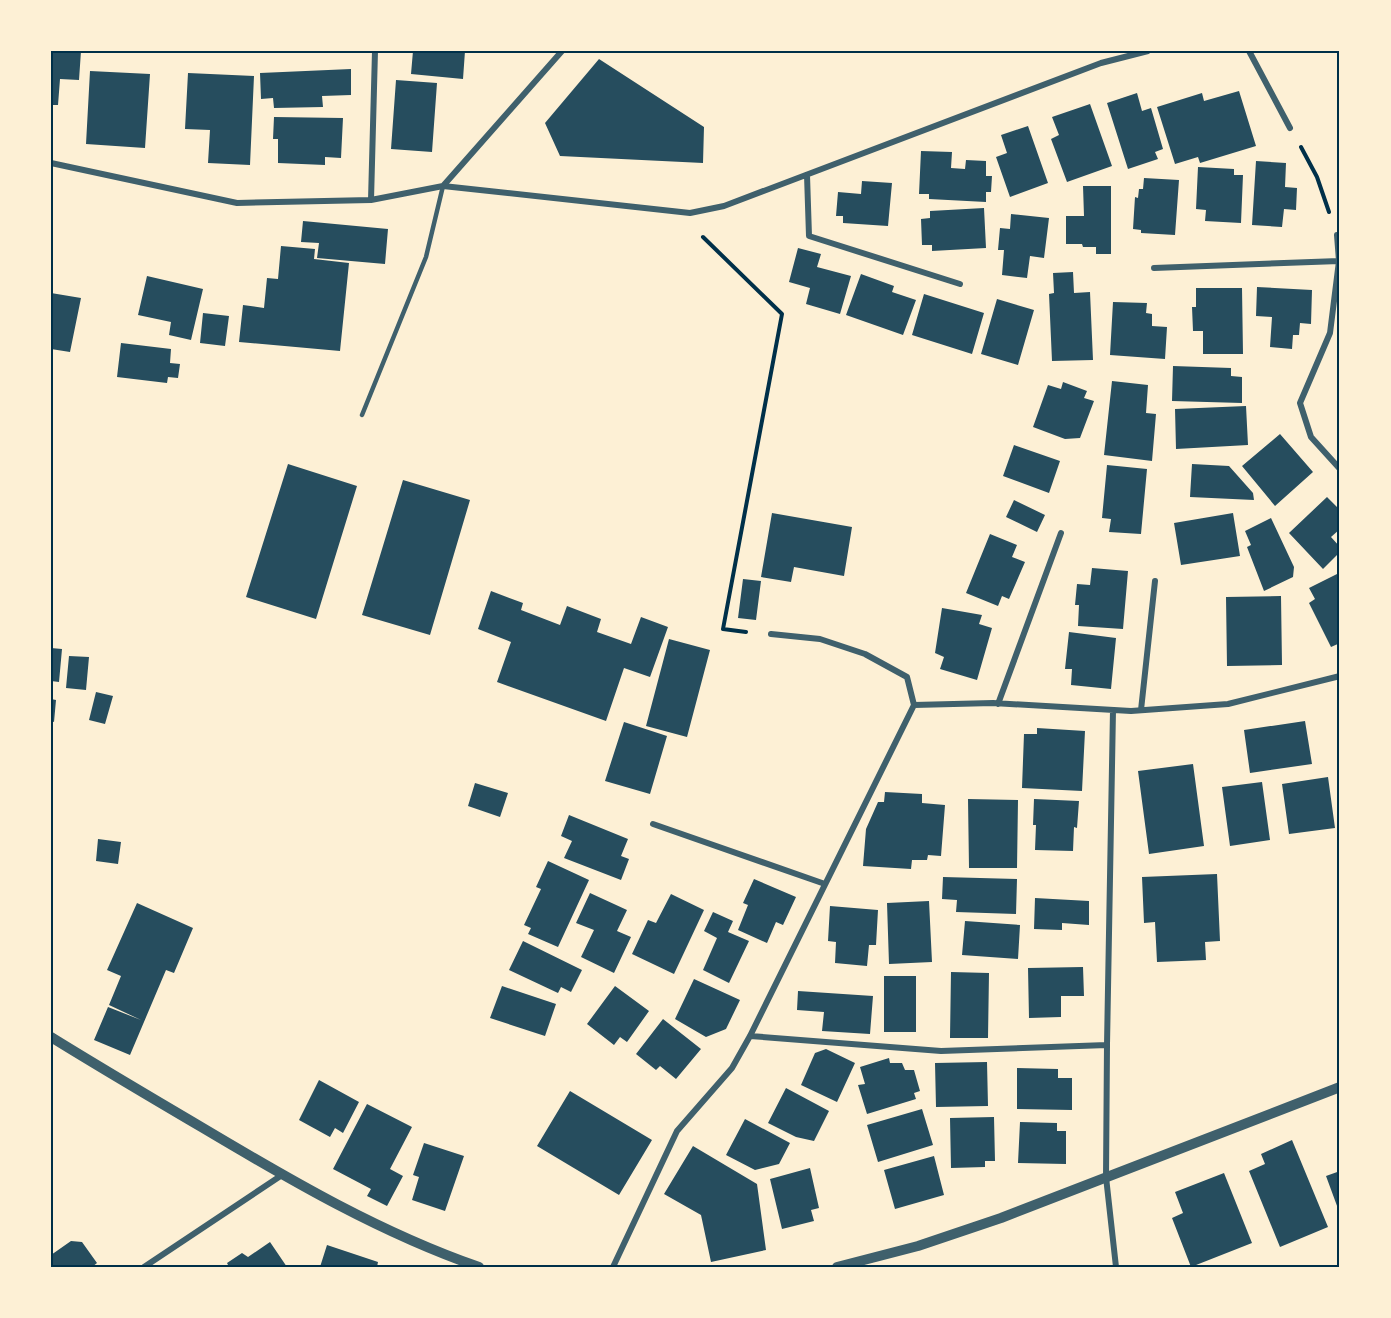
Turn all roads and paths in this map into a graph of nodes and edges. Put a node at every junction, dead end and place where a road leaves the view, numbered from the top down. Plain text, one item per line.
1 (375, 51) edge
2 (562, 51) edge
3 (1148, 51) edge
4 (1249, 51) edge
5 (1290, 128) joint
6 (51, 163) edge
7 (807, 175) junction
8 (443, 186) junction
9 (371, 200) junction
10 (690, 213) junction
11 (1337, 235) joint
12 (1339, 261) edge
13 (1154, 268) dead end
14 (960, 284) dead end
15 (362, 415) dead end
16 (1340, 469) edge
17 (1061, 533) dead end
18 (1155, 581) dead end
19 (771, 634) joint
20 (1340, 676) edge
21 (998, 704) junction
22 (914, 705) junction
23 (1113, 710) junction
24 (1141, 710) junction
25 (652, 824) dead end
26 (825, 884) junction
27 (750, 1036) junction
28 (51, 1038) edge
29 (1107, 1045) junction
30 (1340, 1087) edge
31 (282, 1175) junction
32 (1106, 1177) junction
33 (144, 1267) edge
34 (478, 1267) edge
35 (613, 1267) edge
36 (837, 1267) edge
37 (1116, 1267) edge

1 - 9 street
2 - 8 street
3 - 7 street
4 - 5 street
5 - 11 path
6 - 9 street
7 - 10 street
7 - 14 street
8 - 9 street
8 - 10 street
8 - 15 lane
10 - 19 path
11 - 12 street
12 - 13 street
12 - 16 street
17 - 21 street
18 - 24 street
19 - 22 street
20 - 24 street
21 - 22 street
21 - 23 street
22 - 26 street
23 - 24 street
23 - 29 street
25 - 26 street
26 - 27 street
27 - 29 street
27 - 35 street
28 - 31 street
29 - 32 street
30 - 32 street
31 - 33 street
31 - 34 street
32 - 36 street
32 - 37 street

